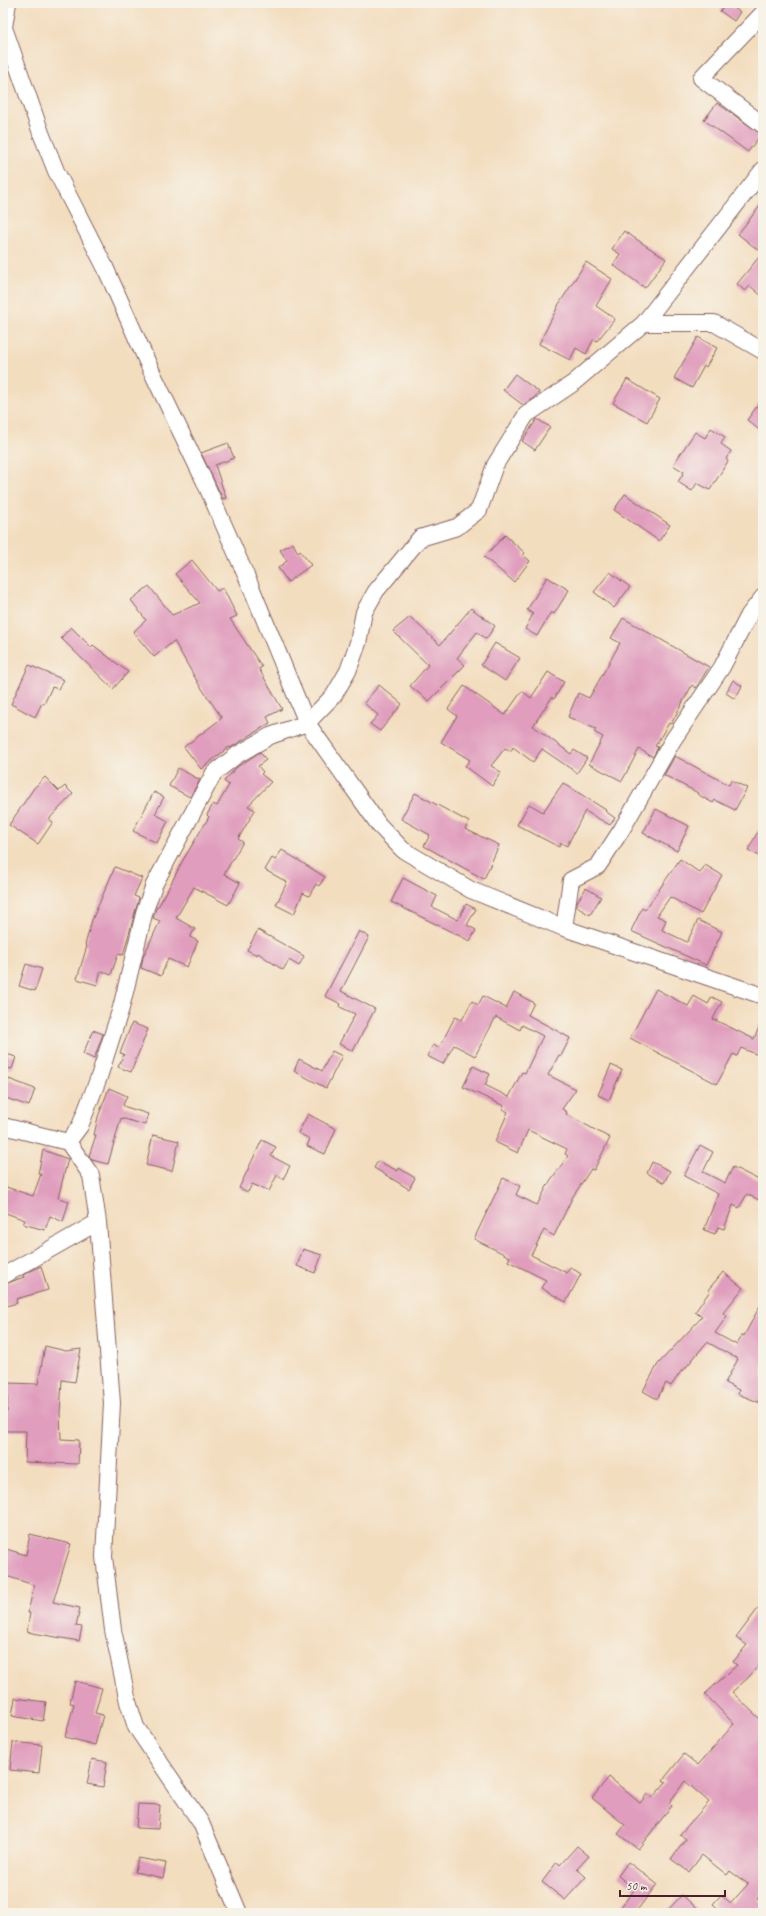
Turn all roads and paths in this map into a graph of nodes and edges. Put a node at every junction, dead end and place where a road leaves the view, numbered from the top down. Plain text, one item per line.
1 (8, 3) edge
2 (763, 13) edge
3 (4, 26) edge
4 (763, 125) edge
5 (763, 170) edge
6 (644, 323) junction
7 (763, 351) edge
8 (763, 597) edge
9 (306, 723) junction
10 (564, 928) junction
11 (763, 996) edge
12 (3, 1126) edge
13 (68, 1142) junction
14 (98, 1222) junction
15 (3, 1276) edge
16 (239, 1913) edge

1 - 3 street
2 - 4 street
3 - 9 street
5 - 6 street
6 - 7 street
6 - 9 street
8 - 10 street
9 - 10 street
9 - 13 street
10 - 11 street
12 - 13 street
13 - 14 street
14 - 15 street
14 - 16 street

